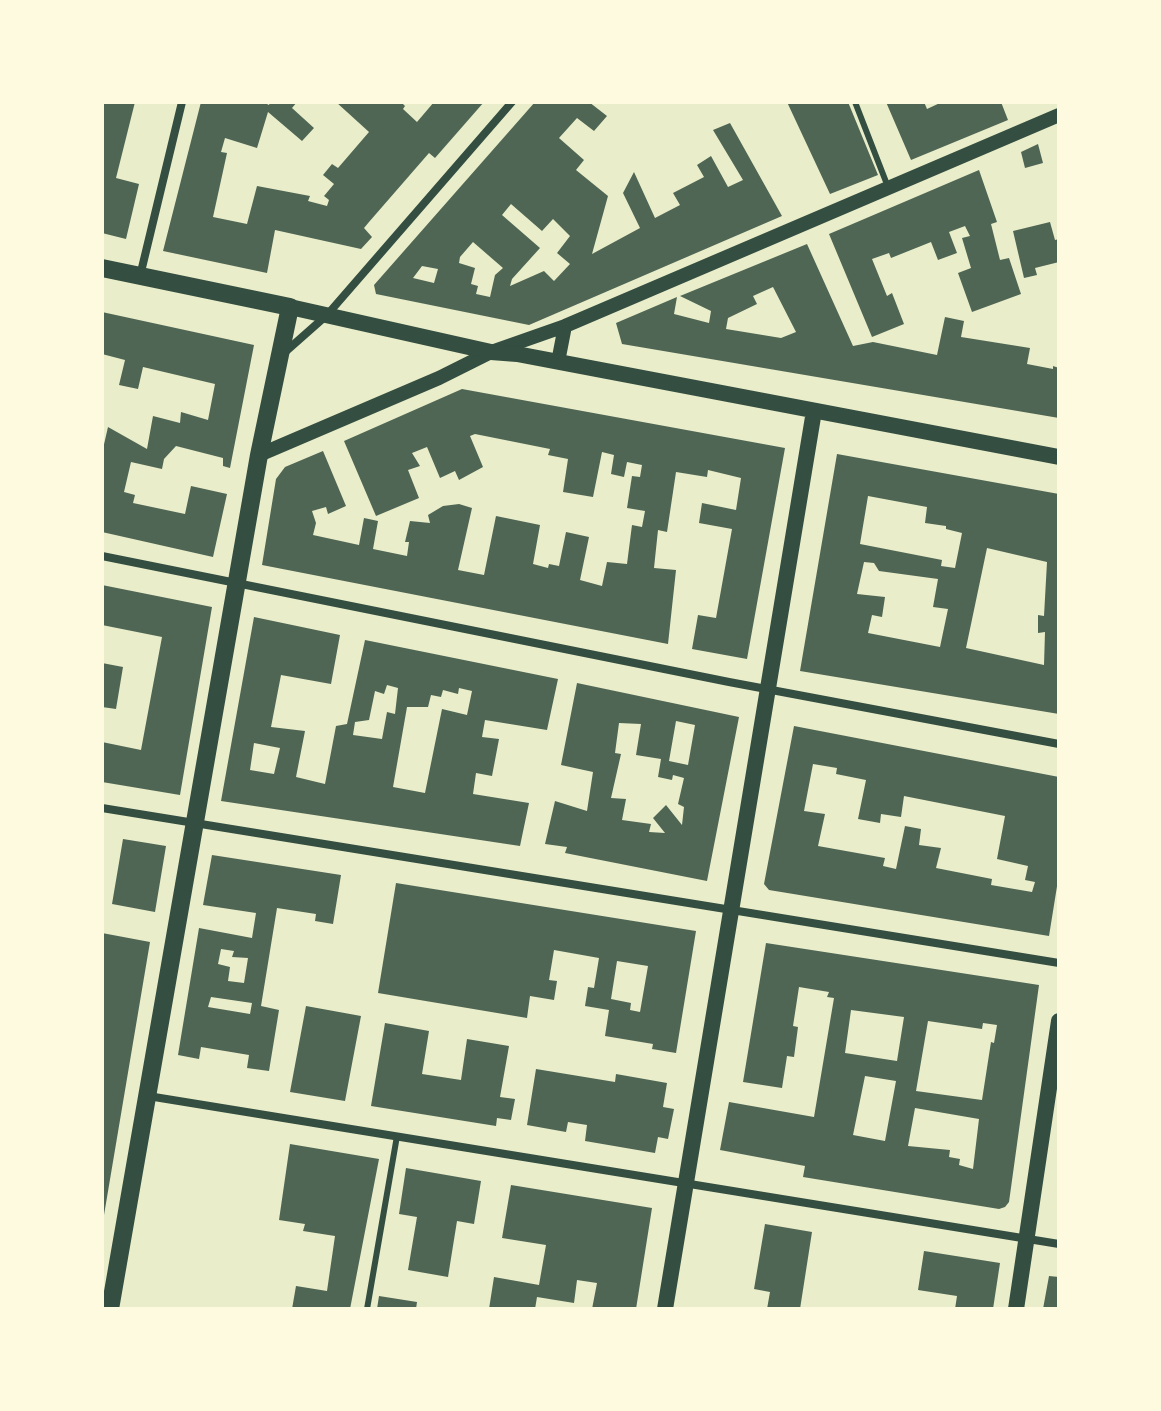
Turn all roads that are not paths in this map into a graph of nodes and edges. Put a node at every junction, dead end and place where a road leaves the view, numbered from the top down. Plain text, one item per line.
1 (182, 102) edge
2 (512, 102) edge
3 (855, 102) edge
4 (1059, 115) edge
5 (888, 187) junction
6 (102, 268) edge
7 (140, 276) junction
8 (290, 307) junction
9 (327, 315) junction
10 (565, 326) junction
11 (491, 352) junction
12 (279, 358) junction
13 (558, 362) junction
14 (814, 411) junction
15 (259, 455) junction
16 (1059, 457) edge
17 (102, 556) edge
18 (237, 583) junction
19 (768, 689) junction
20 (1059, 744) edge
21 (102, 808) edge
22 (195, 824) junction
23 (731, 910) junction
24 (1059, 963) edge
25 (1059, 1021) edge
26 (147, 1096) junction
27 (397, 1136) junction
28 (686, 1184) junction
29 (1027, 1239) junction
30 (1059, 1244) edge
31 (110, 1309) edge
32 (367, 1309) edge
33 (665, 1309) edge
34 (1016, 1309) edge

1 - 7 street
2 - 9 street
3 - 5 lane
4 - 5 street
5 - 10 street
6 - 7 main road
7 - 8 main road
8 - 9 main road
8 - 12 main road
9 - 11 main road
9 - 12 street
10 - 11 street
10 - 13 street
11 - 13 main road
11 - 15 street
12 - 15 main road
13 - 14 main road
14 - 16 main road
14 - 19 main road
15 - 18 main road
17 - 18 street
18 - 19 street
18 - 22 main road
19 - 20 street
19 - 23 main road
21 - 22 street
22 - 23 street
22 - 26 main road
23 - 24 street
23 - 28 main road
25 - 29 main road
26 - 27 street
26 - 31 main road
27 - 28 street
27 - 32 lane
28 - 29 street
28 - 33 main road
29 - 30 street
29 - 34 main road

